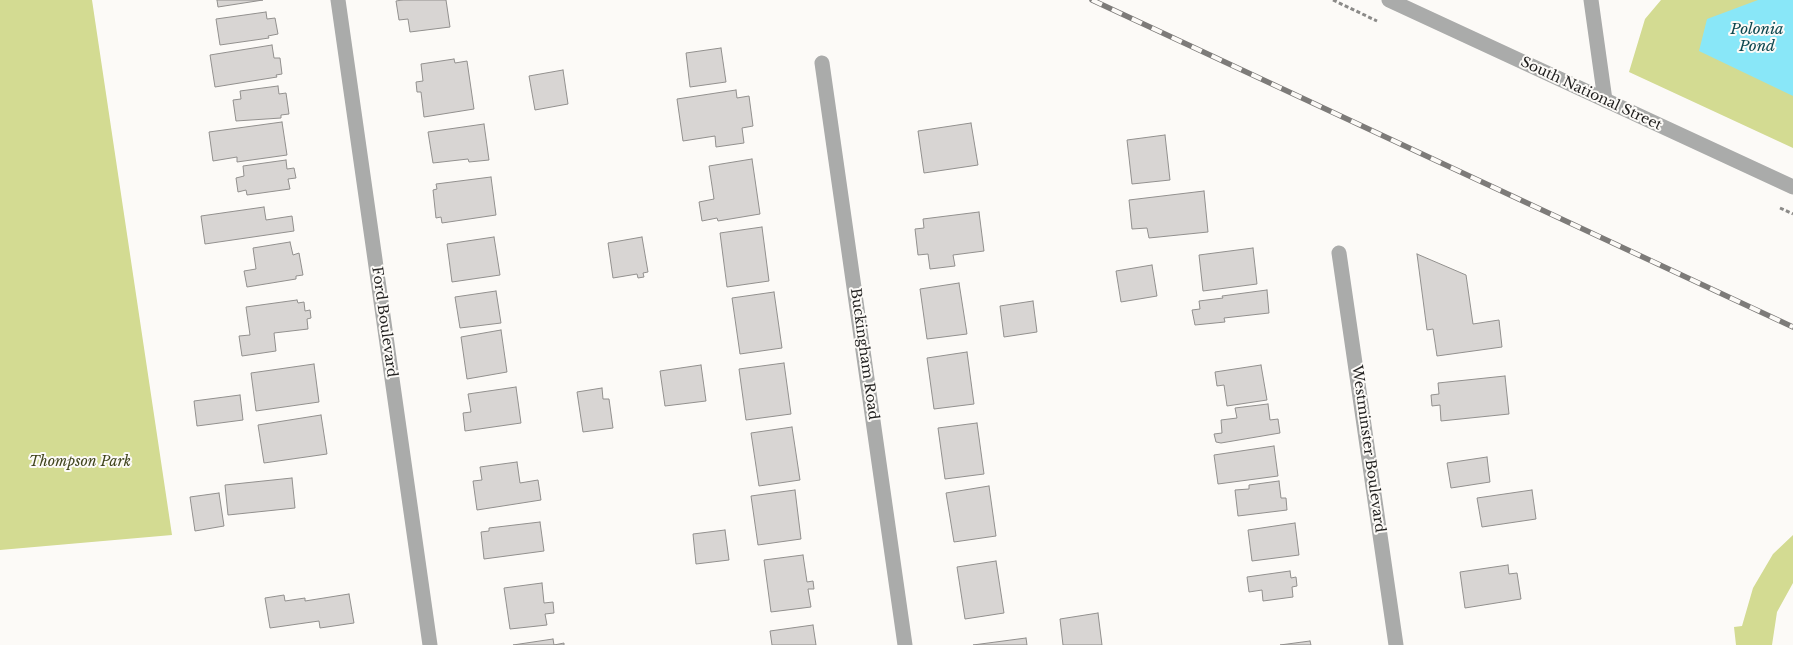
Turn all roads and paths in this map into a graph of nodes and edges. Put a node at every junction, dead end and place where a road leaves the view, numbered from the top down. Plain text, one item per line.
1 (338, 0) edge
2 (1389, 0) edge
3 (1591, 0) edge
4 (822, 63) dead end
5 (1605, 100) junction
6 (1793, 187) edge
7 (1339, 253) dead end
8 (430, 645) edge
9 (905, 645) edge
10 (1396, 645) edge

1 - 8 street, Ford Boulevard
2 - 5 street, South National Street
3 - 5 street
4 - 9 street, Buckingham Road
5 - 6 street, South National Street
7 - 10 street, Westminster Boulevard

